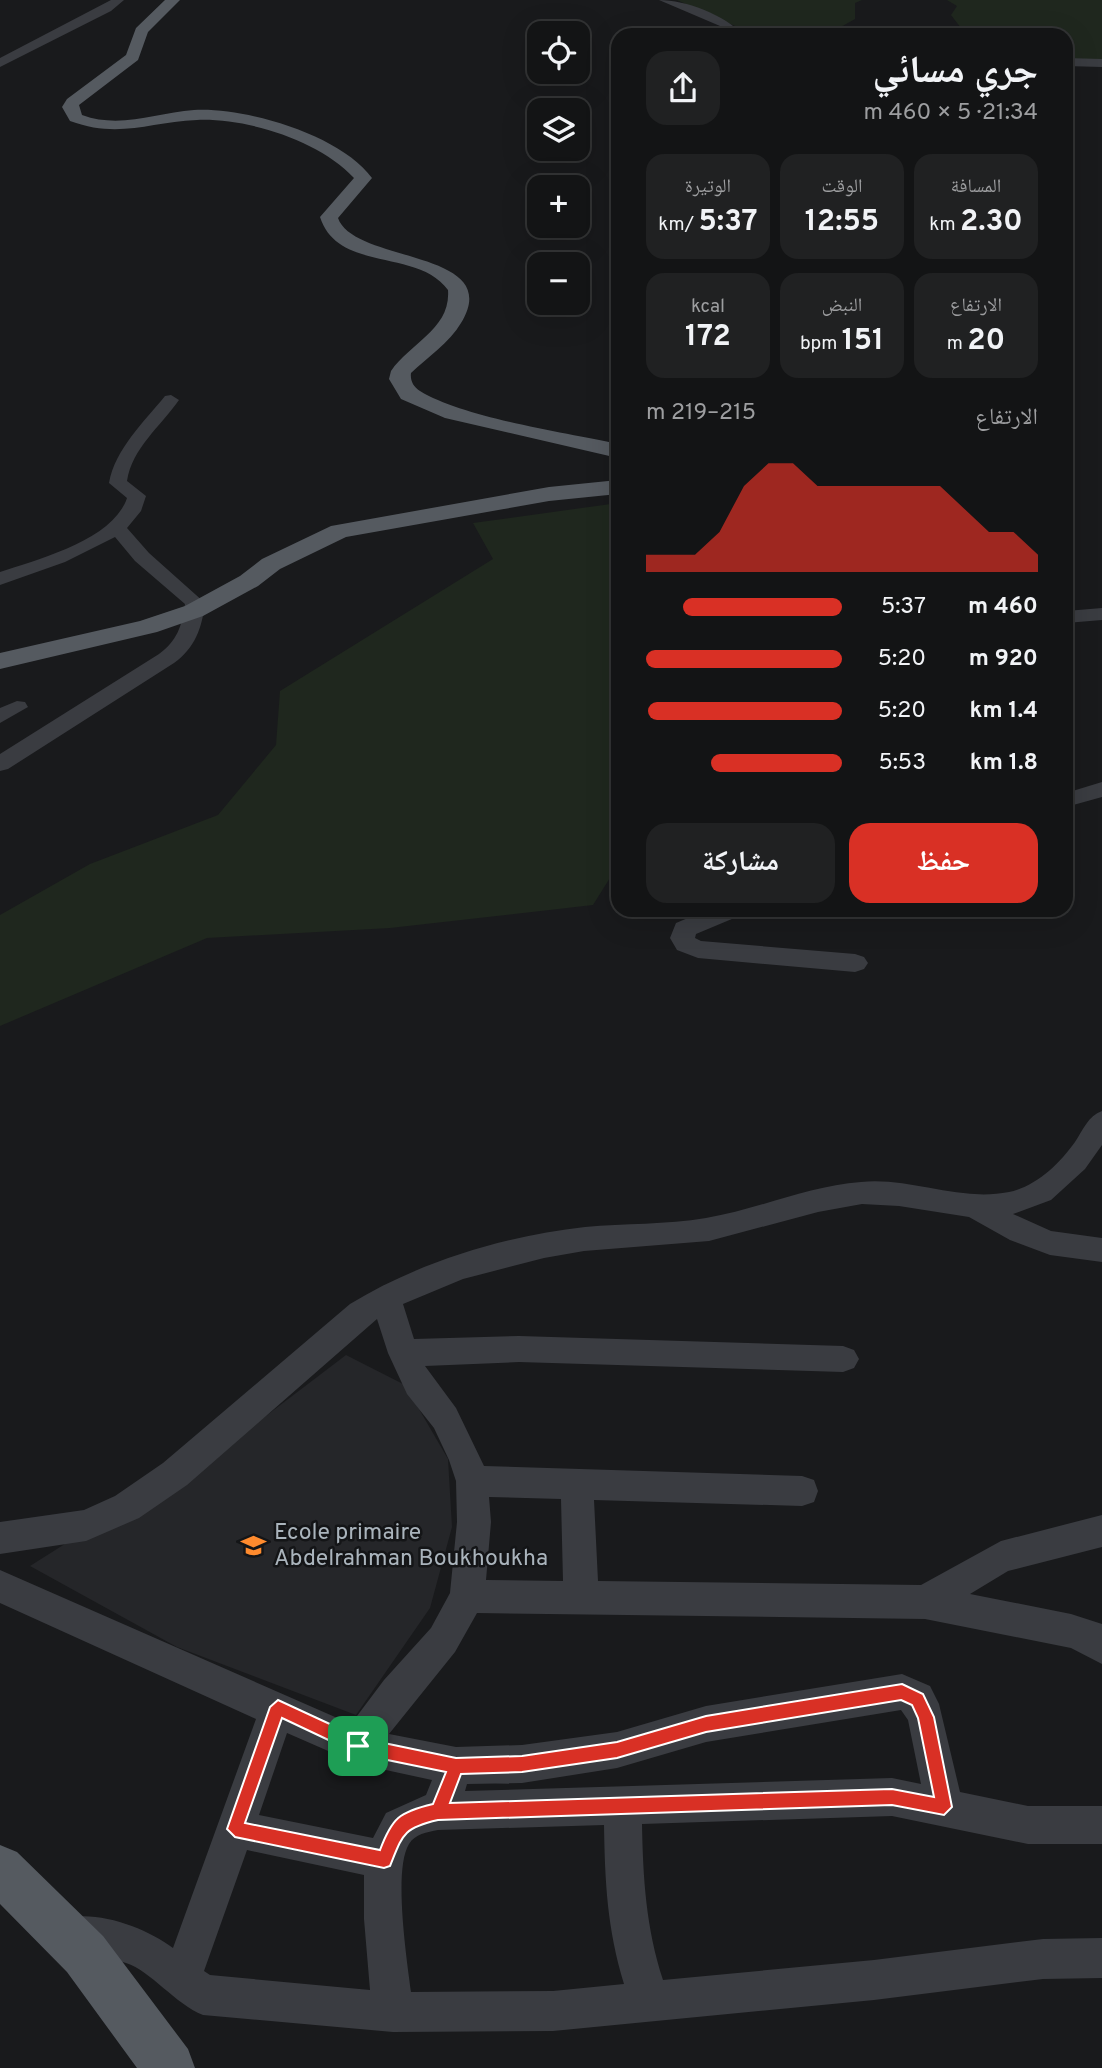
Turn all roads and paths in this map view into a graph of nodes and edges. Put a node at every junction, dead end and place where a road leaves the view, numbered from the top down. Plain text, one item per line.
1 (118, 0) edge
2 (173, 0) edge
3 (665, 0) edge
4 (729, 28) edge
5 (0, 62) edge
6 (1073, 62) edge
7 (1102, 63) edge
8 (171, 400) dead end
9 (611, 450) edge
10 (611, 488) edge
11 (117, 527) junction
12 (0, 579) edge
13 (194, 611) junction
14 (1102, 614) edge
15 (1073, 616) edge
16 (0, 661) edge
17 (0, 764) edge
18 (1102, 789) edge
19 (1073, 798) edge
20 (713, 917) edge
21 (855, 963) dead end
22 (1102, 1122) edge
23 (974, 1206) junction
24 (1102, 1251) edge
25 (386, 1296) junction
26 (403, 1353) junction
27 (843, 1359) dead end
28 (472, 1481) junction
29 (577, 1484) junction
30 (802, 1490) dead end
31 (1102, 1531) edge
32 (0, 1538) edge
33 (0, 1586) edge
34 (467, 1596) junction
35 (581, 1596) junction
36 (925, 1602) junction
37 (1098, 1635) edge
38 (278, 1707) junction
39 (358, 1746) junction
40 (456, 1766) junction
41 (623, 1807) junction
42 (944, 1807) junction
43 (438, 1811) junction
44 (1102, 1825) edge
45 (235, 1829) junction
46 (384, 1860) junction
47 (0, 1869) edge
48 (66, 1934) junction
49 (1102, 1958) edge
50 (182, 1978) junction
51 (650, 2001) junction
52 (393, 2012) junction
53 (169, 2068) edge

1 - 5 street
2 - 9 main road
3 - 4 street
6 - 7 street
8 - 11 street
10 - 13 main road
11 - 12 street
11 - 13 street
13 - 16 main road
13 - 17 street
14 - 15 street
18 - 19 street
20 - 21 street
22 - 23 street
23 - 24 street
23 - 25 street
25 - 26 street
25 - 32 street
26 - 27 street
26 - 28 street
28 - 29 street
28 - 34 street
29 - 30 street
29 - 35 street
31 - 36 street
33 - 38 street
34 - 35 street
34 - 39 street
35 - 36 street
36 - 37 street
38 - 39 street
38 - 45 street
39 - 40 street
40 - 42 street
40 - 43 street
41 - 42 street
41 - 43 street
41 - 51 street
42 - 44 street
43 - 46 street
45 - 46 street
45 - 50 street
46 - 52 street
47 - 48 main road
48 - 50 street
48 - 53 main road
49 - 51 street
50 - 52 street
51 - 52 street

